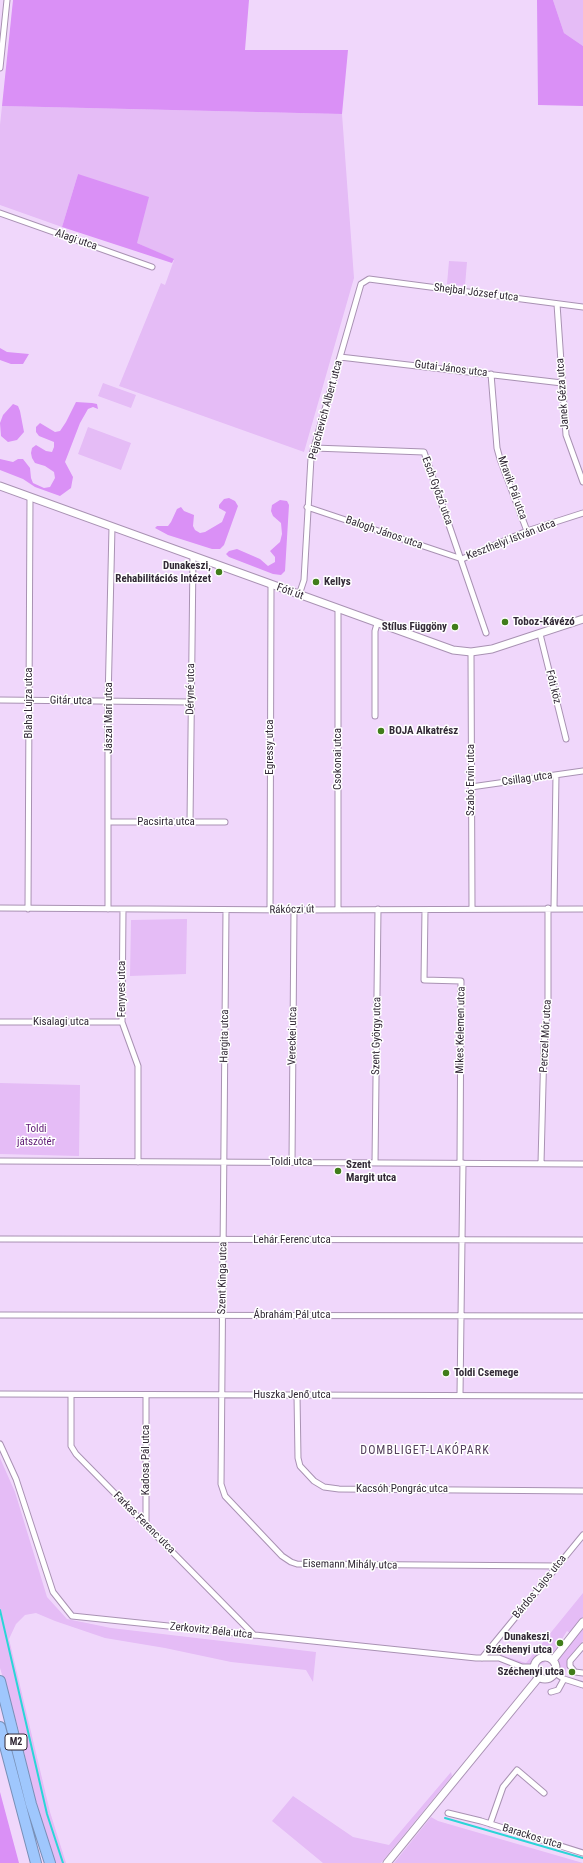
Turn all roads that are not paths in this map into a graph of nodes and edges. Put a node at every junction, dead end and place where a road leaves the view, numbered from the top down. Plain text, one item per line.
1 (7, 0) edge
2 (0, 68) edge
3 (0, 214) edge
4 (152, 267) dead end
5 (370, 279) joint
6 (557, 304) junction
7 (583, 307) edge
8 (340, 356) junction
9 (491, 374) junction
10 (562, 383) junction
11 (314, 448) junction
12 (583, 482) edge
13 (0, 486) edge
14 (30, 497) junction
15 (307, 507) junction
16 (583, 514) edge
17 (112, 527) junction
18 (527, 531) junction
19 (193, 556) junction
20 (462, 560) junction
21 (271, 585) junction
22 (299, 595) junction
23 (338, 610) junction
24 (583, 619) edge
25 (377, 624) junction
26 (486, 633) dead end
27 (540, 634) junction
28 (471, 652) junction
29 (0, 700) edge
30 (29, 701) junction
31 (108, 702) junction
32 (191, 702) junction
33 (375, 716) dead end
34 (566, 740) dead end
35 (583, 771) edge
36 (556, 775) junction
37 (472, 787) junction
38 (108, 822) junction
39 (190, 822) junction
40 (225, 822) dead end
41 (0, 908) edge
42 (472, 908) junction
43 (548, 908) junction
44 (554, 908) junction
45 (28, 909) junction
46 (108, 909) junction
47 (338, 909) junction
48 (378, 909) junction
49 (583, 909) edge
50 (123, 910) junction
51 (226, 910) junction
52 (270, 910) junction
53 (294, 910) junction
54 (425, 910) junction
55 (0, 1022) edge
56 (122, 1022) junction
57 (0, 1161) edge
58 (138, 1162) junction
59 (223, 1162) junction
60 (292, 1162) junction
61 (375, 1163) junction
62 (462, 1163) junction
63 (542, 1164) junction
64 (583, 1164) edge
65 (0, 1239) edge
66 (462, 1239) junction
67 (224, 1240) junction
68 (583, 1240) edge
69 (0, 1315) edge
70 (223, 1315) junction
71 (462, 1315) junction
72 (583, 1316) edge
73 (0, 1394) edge
74 (71, 1394) junction
75 (460, 1394) junction
76 (146, 1395) junction
77 (222, 1395) junction
78 (297, 1395) junction
79 (583, 1396) edge
80 (0, 1444) edge
81 (583, 1491) edge
82 (146, 1525) junction
83 (583, 1534) edge
84 (558, 1566) junction
85 (583, 1622) edge
86 (254, 1635) junction
87 (583, 1646) edge
88 (482, 1658) junction
89 (553, 1660) junction
90 (535, 1667) junction
91 (554, 1673) junction
92 (583, 1673) edge
93 (539, 1677) junction
94 (564, 1679) junction
95 (0, 1681) edge
96 (583, 1685) edge
97 (551, 1692) dead end
98 (0, 1727) edge
99 (544, 1793) dead end
100 (448, 1813) dead end
101 (490, 1824) junction
102 (29, 1841) junction
103 (583, 1853) edge
104 (32, 1863) edge
105 (36, 1863) edge
106 (50, 1863) edge
107 (387, 1863) edge

1 - 2 street
3 - 4 street, Alagi utca
5 - 6 street, Shejbal József utca
5 - 8 street, Pejachevich Albert utca
6 - 7 street, Shejbal József utca
6 - 10 street, Janek Géza utca
8 - 9 street, Gutai János utca
8 - 11 street, Pejachevich Albert utca
9 - 10 street, Gutai János utca
9 - 18 street, Mravik Pál utca
10 - 12 street, Janek Géza utca
11 - 15 street, Pejachevich Albert utca
11 - 20 street, Esch Győző utca
13 - 14 main road, Fóti út
14 - 17 main road, Fóti út
14 - 30 street, Blaha Lujza utca
15 - 20 street, Balogh János utca
15 - 22 street, Pejachevich Albert utca
16 - 18 street, Keszthelyi István utca
17 - 19 main road, Fóti út
17 - 31 street, Jászai Mari utca
18 - 20 street, Keszthelyi István utca
19 - 21 main road, Fóti út
19 - 32 street, Déryné utca
20 - 26 street, Esch Győző utca
21 - 22 main road, Fóti út
21 - 52 street, Egressy utca
22 - 23 main road, Fóti út
23 - 25 main road, Fóti út
23 - 47 street, Csokonai utca
24 - 27 main road, Fóti út
25 - 28 main road, Fóti út
25 - 33 street
27 - 28 main road, Fóti út
27 - 34 street, Fóti köz
28 - 37 street, Szabó Ervin utca
29 - 30 street, Gitár utca
30 - 31 street, Gitár utca
30 - 45 street, Blaha Lujza utca
31 - 32 street, Gitár utca
31 - 38 street, Jászai Mari utca
32 - 39 street, Déryné utca
35 - 36 street, Csillag utca
36 - 37 street, Csillag utca
36 - 44 street
37 - 42 street, Szabó Ervin utca
38 - 39 street, Pacsirta utca
38 - 46 street, Jászai Mari utca
39 - 40 street, Pacsirta utca
41 - 45 street, Rákóczi út
42 - 43 street, Rákóczi út
42 - 54 street, Rákóczi út
43 - 44 street, Rákóczi út
43 - 63 street, Perczel Mór utca
44 - 49 street, Rákóczi út
45 - 46 street, Rákóczi út
46 - 50 street, Rákóczi út
47 - 48 street, Rákóczi út
47 - 53 street, Rákóczi út
48 - 54 street, Rákóczi út
48 - 61 street, Szent György utca
50 - 51 street, Rákóczi út
50 - 56 street, Fenyves utca
51 - 52 street, Rákóczi út
51 - 59 street, Hargita utca
52 - 53 street, Rákóczi út
53 - 60 street, Vereckei utca
54 - 62 street, Mikes Kelemen utca
55 - 56 street, Kisalagi utca
56 - 58 street, Fenyves utca
57 - 58 street, Toldi utca
58 - 59 street, Toldi utca
59 - 60 street, Toldi utca
59 - 67 street, Szent Kinga utca
60 - 61 street, Toldi utca
61 - 62 street, Toldi utca
62 - 63 street, Toldi utca
62 - 66 street
63 - 64 street, Toldi utca
65 - 67 street, Lehár Ferenc utca
66 - 67 street, Lehár Ferenc utca
66 - 68 street, Lehár Ferenc utca
66 - 71 street
67 - 70 street, Szent Kinga utca
69 - 70 street, Ábrahám Pál utca
70 - 71 street, Ábrahám Pál utca
70 - 77 street, Szent Kinga utca
71 - 72 street, Ábrahám Pál utca
71 - 75 street
73 - 74 street, Huszka Jenő utca
74 - 76 street, Huszka Jenő utca
74 - 82 street, Farkas Ferenc utca
75 - 78 street, Huszka Jenő utca
75 - 79 street, Huszka Jenő utca
76 - 77 street, Huszka Jenő utca
76 - 82 street, Kadosa Pál utca
77 - 78 street, Huszka Jenő utca
77 - 84 street, Eisemann Mihály utca
78 - 81 street, Kacsóh Pongrác utca
80 - 86 street, Zerkovitz Béla utca
82 - 86 street, Farkas Ferenc utca
83 - 84 street, Bárdos Lajos utca
84 - 88 street, Bárdos Lajos utca
85 - 89 main road
86 - 88 street, Zerkovitz Béla utca
87 - 92 street
88 - 90 street, Zerkovitz Béla utca
89 - 90 main road
89 - 91 main road
90 - 93 main road
91 - 93 main road
91 - 94 street
93 - 107 main road
94 - 96 street
94 - 97 street
95 - 106 highway, M2
98 - 102 highway, M2
99 - 101 street
100 - 101 street, Barackos utca
101 - 103 street, Barackos utca
102 - 104 highway
102 - 105 highway, M2

